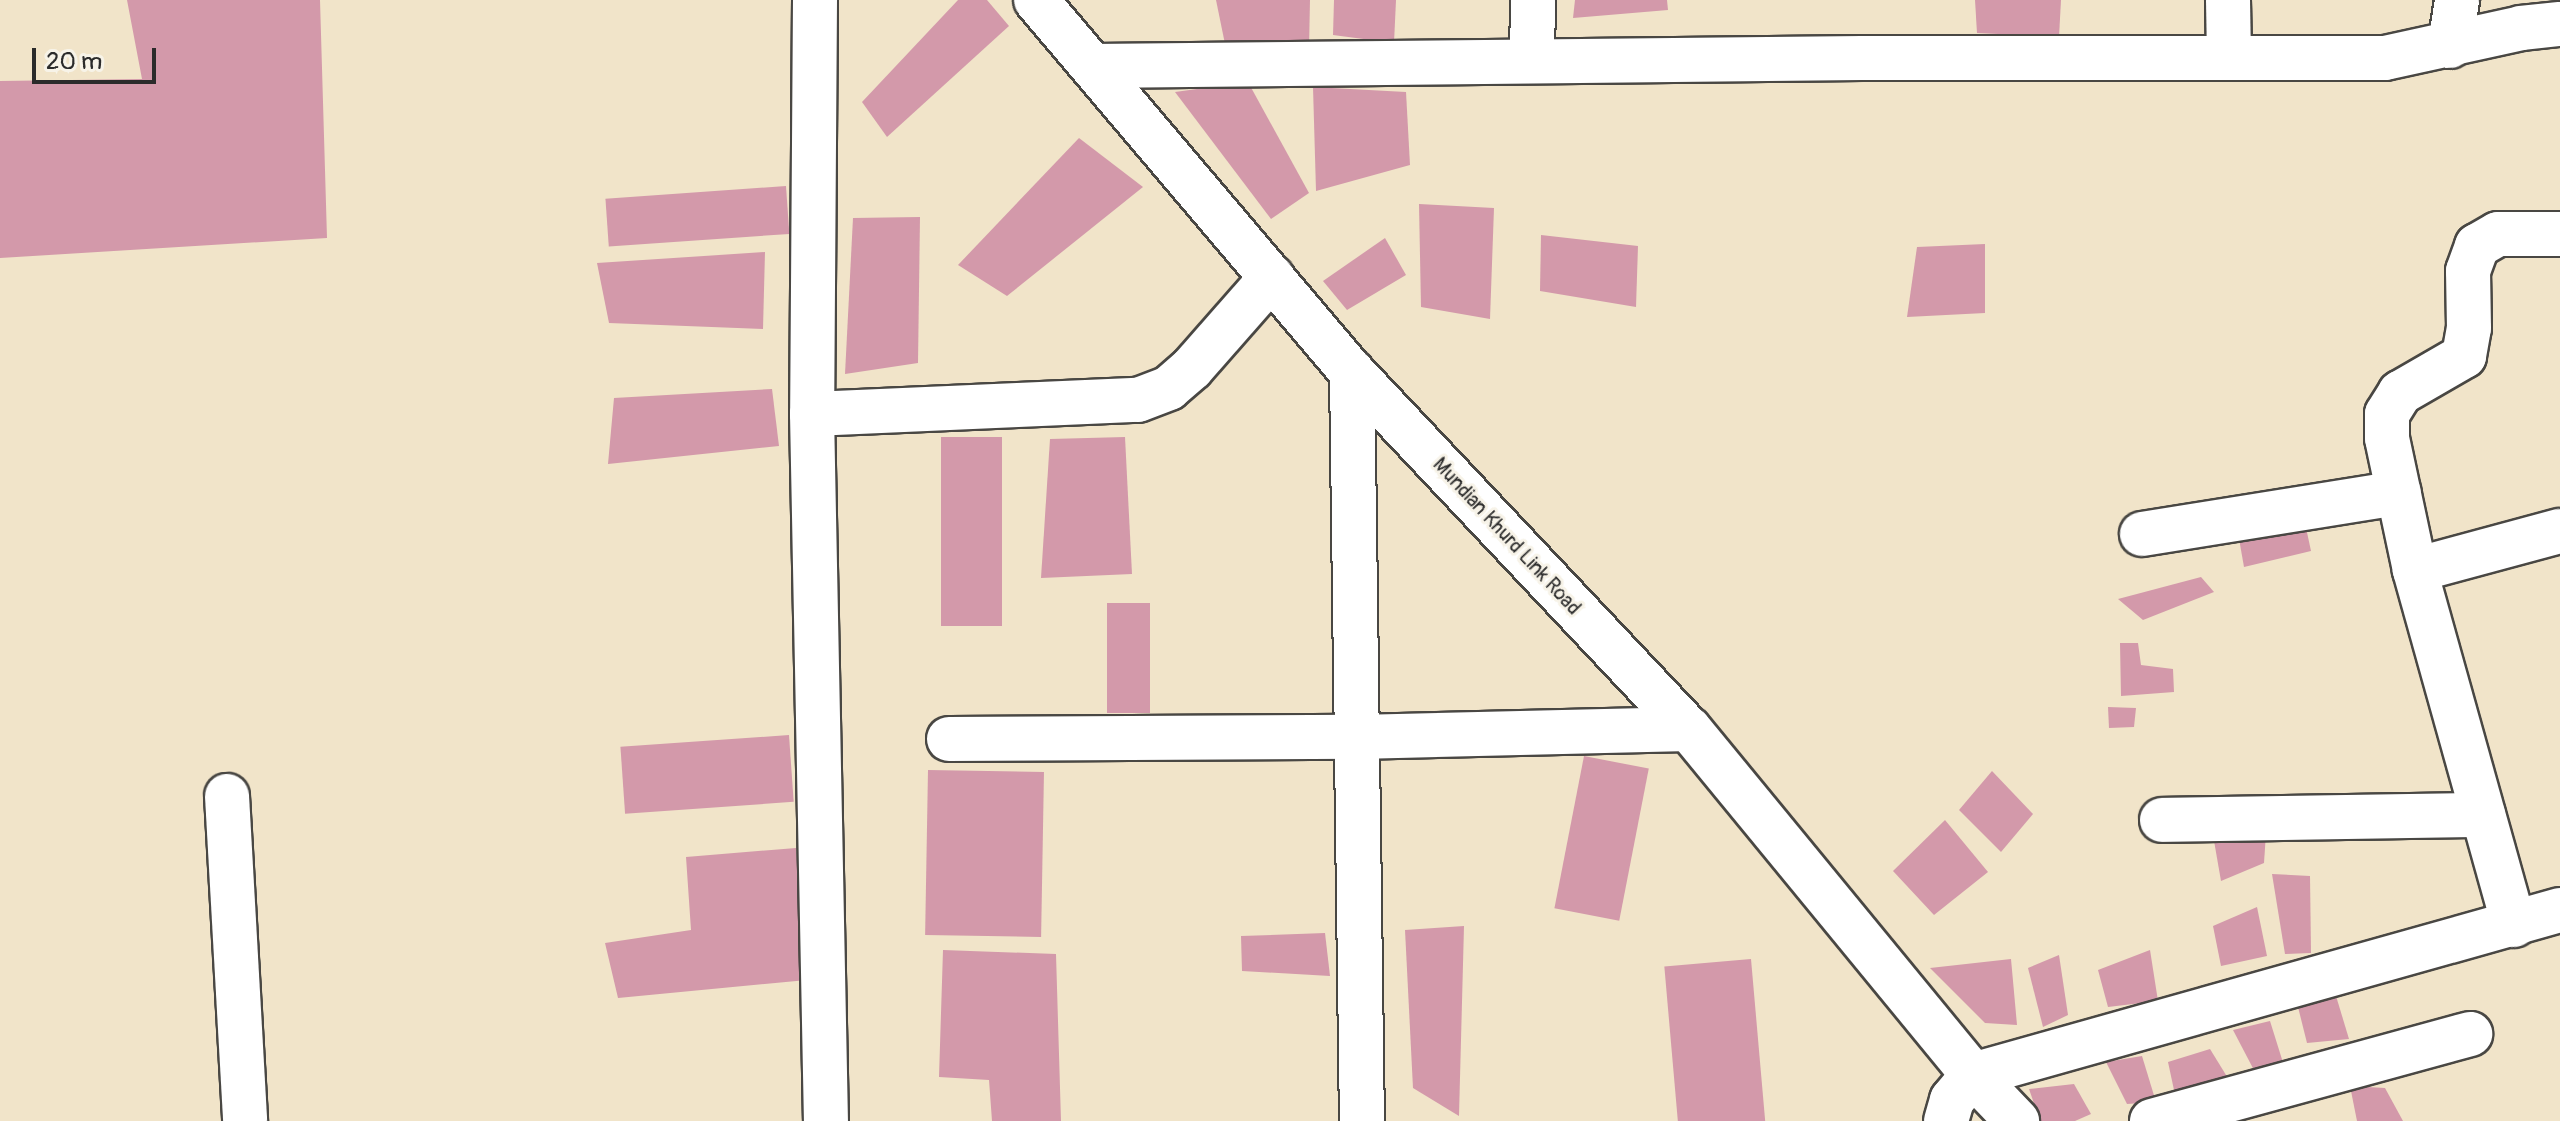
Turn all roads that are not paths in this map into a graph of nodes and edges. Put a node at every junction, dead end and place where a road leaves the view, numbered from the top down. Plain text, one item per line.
1 (815, 0) edge
2 (1036, 0) edge
3 (1533, 0) edge
4 (2228, 0) edge
5 (2457, 0) edge
6 (2560, 24) edge
7 (2450, 46) junction
8 (2229, 58) junction
9 (1532, 61) junction
10 (1093, 66) junction
11 (2560, 234) edge
12 (1272, 277) junction
13 (1352, 372) junction
14 (812, 414) junction
15 (2399, 493) junction
16 (2560, 531) edge
17 (2142, 534) dead end
18 (2415, 570) junction
19 (1689, 729) junction
20 (1357, 737) junction
21 (949, 739) dead end
22 (227, 796) dead end
23 (2483, 815) junction
24 (2162, 820) dead end
25 (2560, 910) edge
26 (2514, 925) junction
27 (2470, 1034) dead end
28 (1973, 1075) junction
29 (245, 1121) edge
30 (826, 1121) edge
31 (1362, 1121) edge
32 (1946, 1121) edge
33 (2017, 1121) edge
34 (2152, 1121) edge

1 - 14 street
2 - 10 street, Mundian Khurd Link Road
3 - 9 street
4 - 8 street
5 - 7 street
6 - 7 street
7 - 8 street
8 - 9 street
9 - 10 street
10 - 12 street, Mundian Khurd Link Road
11 - 15 street
12 - 13 street, Mundian Khurd Link Road
12 - 14 street
13 - 19 street, Mundian Khurd Link Road
13 - 20 street
14 - 30 street
15 - 17 street
15 - 18 street
16 - 18 street
18 - 23 street
19 - 20 street
19 - 28 street, Mundian Khurd Link Road
20 - 21 street
20 - 31 street
22 - 29 street
23 - 24 street
23 - 26 street
25 - 26 street
26 - 28 street
27 - 34 street
28 - 32 street
28 - 33 street, Mundian Khurd Link Road

